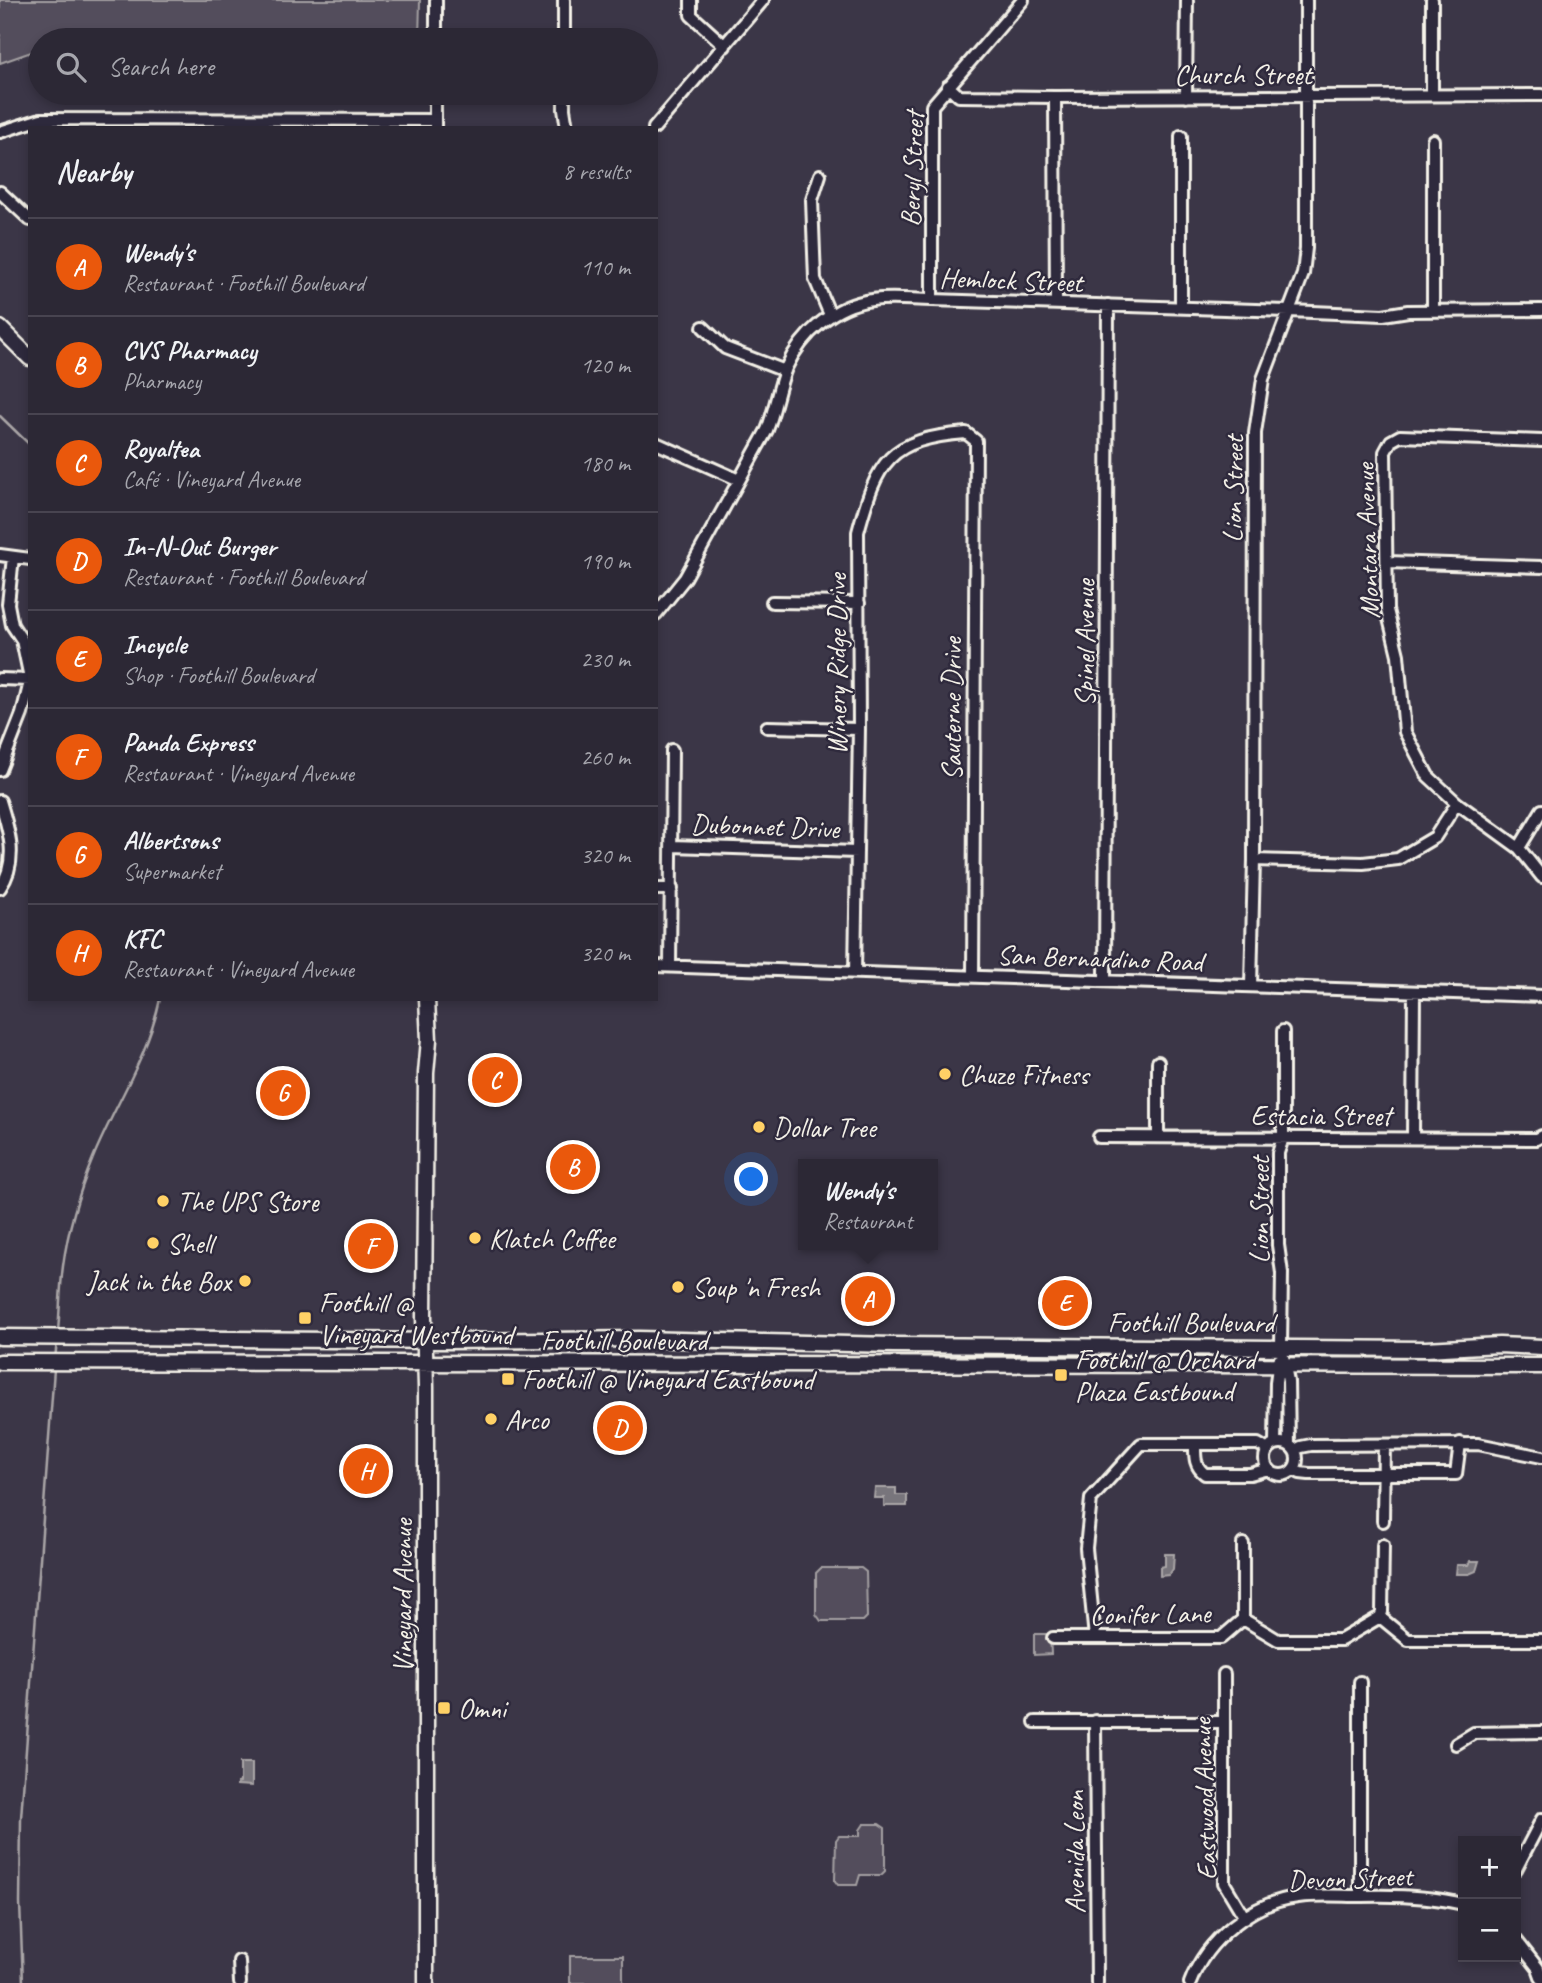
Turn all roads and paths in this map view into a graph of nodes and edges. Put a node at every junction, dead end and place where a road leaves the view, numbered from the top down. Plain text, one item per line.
1 (436, 0) edge
2 (564, 0) edge
3 (691, 0) edge
4 (763, 0) edge
5 (1023, 0) edge
6 (1187, 0) edge
7 (1306, 0) edge
8 (1432, 0) edge
9 (436, 28) edge
10 (564, 28) edge
11 (725, 46) junction
12 (948, 86) junction
13 (1432, 95) junction
14 (1542, 95) edge
15 (1306, 96) junction
16 (1055, 97) junction
17 (1186, 97) junction
18 (435, 105) edge
19 (564, 105) edge
20 (194, 124) edge
21 (313, 124) edge
22 (435, 124) edge
23 (567, 126) edge
24 (656, 126) edge
25 (0, 132) edge
26 (1181, 136) dead end
27 (1433, 140) dead end
28 (820, 175) dead end
29 (0, 192) edge
30 (28, 217) edge
31 (932, 300) junction
32 (1056, 303) junction
33 (1108, 305) junction
34 (1181, 307) junction
35 (1433, 310) junction
36 (1542, 310) edge
37 (1289, 311) junction
38 (830, 315) junction
39 (703, 327) dead end
40 (0, 328) edge
41 (28, 356) edge
42 (785, 371) junction
43 (976, 441) joint
44 (1542, 441) edge
45 (658, 444) edge
46 (739, 480) junction
47 (0, 555) edge
48 (13, 556) junction
49 (28, 559) edge
50 (1388, 562) junction
51 (1542, 567) edge
52 (772, 602) dead end
53 (859, 603) junction
54 (658, 612) edge
55 (28, 670) edge
56 (0, 679) edge
57 (28, 680) edge
58 (28, 688) edge
59 (766, 727) dead end
60 (859, 729) junction
61 (672, 750) dead end
62 (0, 770) edge
63 (0, 802) edge
64 (1457, 803) junction
65 (1542, 810) edge
66 (672, 846) junction
67 (1519, 848) junction
68 (857, 852) junction
69 (1254, 860) junction
70 (1542, 877) edge
71 (0, 888) edge
72 (658, 889) edge
73 (672, 890) junction
74 (658, 966) edge
75 (670, 966) junction
76 (855, 973) junction
77 (972, 976) junction
78 (1105, 981) junction
79 (1251, 986) junction
80 (1414, 992) junction
81 (1542, 996) edge
82 (427, 1001) edge
83 (1283, 1031) dead end
84 (1158, 1062) dead end
85 (1542, 1136) edge
86 (1099, 1137) dead end
87 (1158, 1137) junction
88 (1283, 1138) junction
89 (1413, 1139) junction
90 (0, 1337) edge
91 (425, 1340) junction
92 (1282, 1347) junction
93 (1542, 1347) edge
94 (0, 1362) edge
95 (426, 1364) junction
96 (1281, 1365) junction
97 (1542, 1366) edge
98 (1460, 1443) junction
99 (1195, 1444) junction
100 (1384, 1445) junction
101 (1271, 1447) junction
102 (1292, 1447) junction
103 (1542, 1457) edge
104 (1269, 1469) junction
105 (1294, 1469) junction
106 (1384, 1475) junction
107 (1383, 1521) dead end
108 (1243, 1544) dead end
109 (1383, 1545) dead end
110 (1380, 1617) junction
111 (1243, 1619) junction
112 (1053, 1638) dead end
113 (1095, 1638) junction
114 (1542, 1640) edge
115 (1224, 1674) dead end
116 (1360, 1682) dead end
117 (1035, 1721) dead end
118 (1095, 1721) junction
119 (1224, 1722) junction
120 (1542, 1732) edge
121 (1456, 1744) dead end
122 (1542, 1819) edge
123 (1521, 1859) edge
124 (1360, 1896) junction
125 (1458, 1903) edge
126 (1245, 1918) junction
127 (1521, 1946) edge
128 (239, 1961) dead end
129 (1541, 1971) edge
130 (240, 1983) edge
131 (426, 1983) edge
132 (1097, 1983) edge
133 (1190, 1983) edge

1 - 9 street
2 - 10 street
3 - 11 street
4 - 11 street
5 - 12 street, Beryl Street
6 - 17 street
7 - 15 street, Lion Street
8 - 13 street
11 - 24 street
12 - 16 street, Church Street
12 - 31 street, Beryl Street
13 - 14 street, Church Street
13 - 15 street, Church Street
15 - 17 street, Church Street
15 - 37 street, Lion Street
16 - 17 street, Church Street
16 - 32 street
18 - 22 street
19 - 23 street
20 - 21 street
20 - 25 street
21 - 22 street
26 - 34 street
27 - 35 street
28 - 38 street
29 - 30 street
31 - 32 street, Hemlock Street
31 - 38 street, Hemlock Street
32 - 33 street, Hemlock Street
33 - 34 street, Hemlock Street
33 - 78 street, Spinel Avenue
34 - 37 street, Hemlock Street
35 - 36 street, Hemlock Street
35 - 37 street, Hemlock Street
37 - 69 street, Lion Street
38 - 42 street, Hemlock Street
39 - 42 street
40 - 41 main road
42 - 46 street, Hemlock Street
43 - 53 street, Winery Ridge Drive
43 - 77 street, Sauterne Drive
44 - 50 street, Montara Avenue
45 - 46 street
46 - 54 street, Hemlock Street
47 - 48 street
48 - 49 street
48 - 55 street
50 - 51 street
50 - 64 street, Montara Avenue
52 - 53 street
53 - 60 street, Winery Ridge Drive
56 - 57 street
58 - 62 street
59 - 60 street
60 - 68 street, Winery Ridge Drive
61 - 66 street
63 - 71 street
64 - 67 street, Montara Avenue
64 - 69 street
65 - 67 street
66 - 68 street, Dubonnet Drive
66 - 73 street
67 - 70 street, Montara Avenue
68 - 76 street, Winery Ridge Drive
69 - 79 street, Lion Street
72 - 73 street
73 - 75 street
74 - 75 street, San Bernardino Road
75 - 76 street, San Bernardino Road
76 - 77 street, San Bernardino Road
77 - 78 street, San Bernardino Road
78 - 79 street, San Bernardino Road
79 - 80 street, San Bernardino Road
80 - 81 street, San Bernardino Road
80 - 89 street
82 - 91 main road, Vineyard Avenue
83 - 88 street, Lion Street
84 - 87 street
85 - 89 street, Estacia Street
86 - 87 street, Estacia Street
87 - 88 street, Estacia Street
88 - 89 street, Estacia Street
88 - 92 street, Lion Street
90 - 91 main road, Foothill Boulevard
91 - 92 main road, Foothill Boulevard
91 - 95 main road, Vineyard Avenue
92 - 93 main road, Foothill Boulevard
92 - 96 street, Lion Street
94 - 95 main road, Foothill Boulevard
95 - 96 main road, Foothill Boulevard
95 - 131 main road, Vineyard Avenue
96 - 97 main road, Foothill Boulevard
96 - 101 street
96 - 102 street
98 - 100 street
98 - 103 street
98 - 106 street
99 - 101 street
99 - 104 street
99 - 113 street
100 - 102 street
100 - 106 street
101 - 102 street
101 - 104 street
102 - 105 street
104 - 105 street
105 - 106 street
106 - 107 street
108 - 111 street, Conifer Lane
109 - 110 street
110 - 111 street, Conifer Lane
110 - 114 street
111 - 113 street, Conifer Lane
112 - 113 street, Conifer Lane
115 - 119 street, Eastwood Avenue
116 - 124 street
117 - 118 street
118 - 119 street
118 - 132 street, Avenida Leon
119 - 126 street, Eastwood Avenue
120 - 121 street
122 - 123 street
124 - 125 street, Devon Street
124 - 126 street, Devon Street
126 - 133 street, Devon Street
127 - 129 street
128 - 130 street

